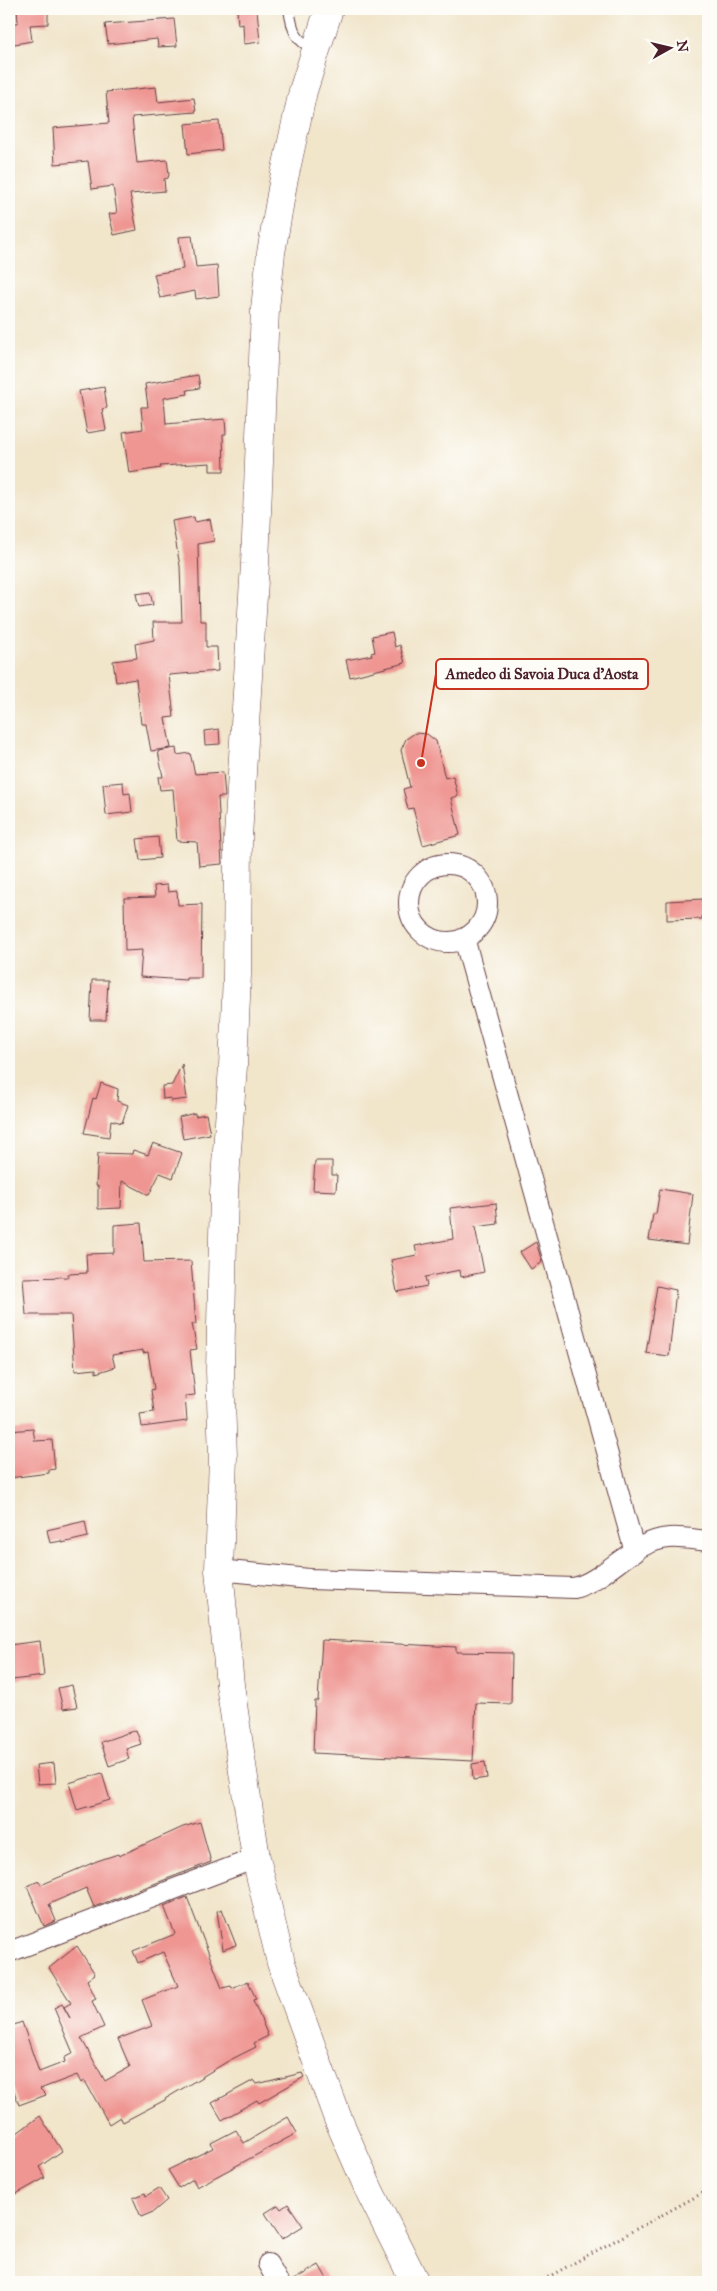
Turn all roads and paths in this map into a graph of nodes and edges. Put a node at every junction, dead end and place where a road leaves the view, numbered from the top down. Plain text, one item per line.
1 (290, 9) edge
2 (330, 9) edge
3 (316, 50) junction
4 (464, 938) dead end
5 (708, 1541) edge
6 (635, 1552) junction
7 (219, 1570) junction
8 (256, 1858) junction
9 (9, 1952) edge
10 (708, 2190) edge
11 (268, 2264) dead end
12 (278, 2282) edge
13 (414, 2282) edge
14 (539, 2282) edge

1 - 3 lane
2 - 3 street
3 - 7 street
4 - 6 street
5 - 6 street
6 - 7 street
7 - 8 street
8 - 9 street
8 - 13 street
10 - 14 path
11 - 12 street

